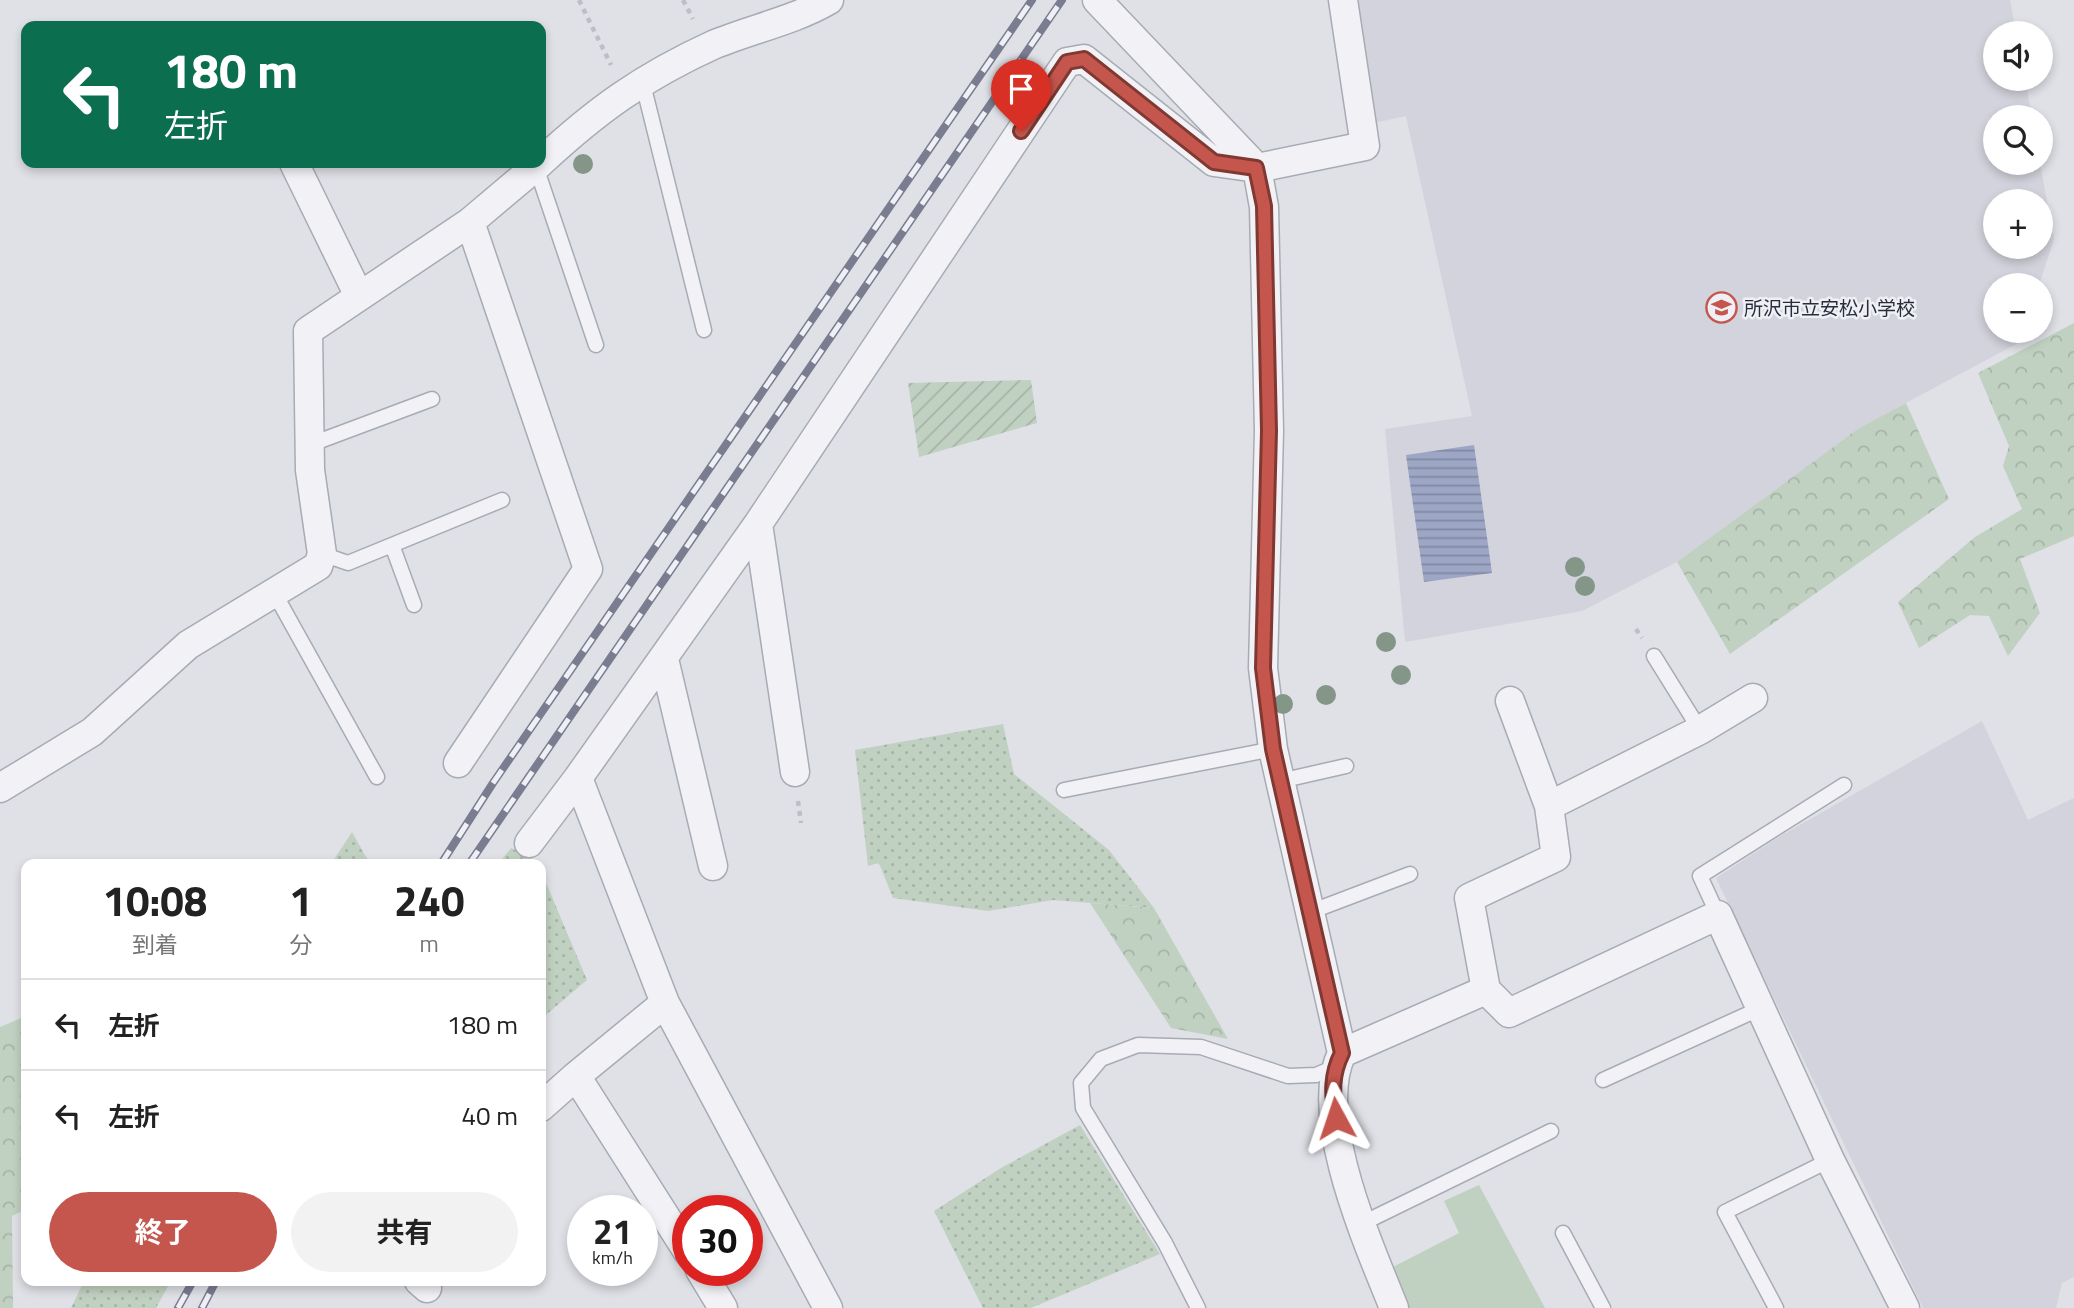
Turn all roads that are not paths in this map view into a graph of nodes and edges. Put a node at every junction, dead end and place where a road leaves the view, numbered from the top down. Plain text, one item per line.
1 (829, 0) edge
2 (1097, 0) edge
3 (1343, 0) edge
4 (634, 86) junction
5 (546, 158) edge
6 (296, 168) edge
7 (534, 168) edge
8 (540, 168) edge
9 (1256, 168) junction
10 (470, 222) junction
11 (359, 296) junction
12 (704, 330) dead end
13 (596, 345) dead end
14 (432, 399) dead end
15 (309, 445) junction
16 (502, 500) dead end
17 (758, 524) junction
18 (392, 545) junction
19 (322, 554) junction
20 (275, 594) junction
21 (414, 605) dead end
22 (1654, 656) dead end
23 (664, 659) junction
24 (1753, 698) dead end
25 (1510, 701) dead end
26 (1700, 730) junction
27 (1273, 749) junction
28 (458, 763) dead end
29 (1346, 766) dead end
30 (795, 772) dead end
31 (377, 777) dead end
32 (578, 778) junction
33 (1280, 781) junction
34 (1844, 785) dead end
35 (0, 788) edge
36 (1064, 790) dead end
37 (1549, 806) junction
38 (529, 843) dead end
39 (713, 866) dead end
40 (1410, 874) dead end
41 (1310, 912) junction
42 (1718, 915) junction
43 (1486, 990) junction
44 (665, 1003) junction
45 (1760, 1008) junction
46 (1338, 1060) junction
47 (576, 1076) junction
48 (1603, 1080) dead end
49 (546, 1103) edge
50 (1551, 1131) dead end
51 (1830, 1160) junction
52 (1361, 1224) junction
53 (672, 1227) edge
54 (1563, 1233) dead end
55 (710, 1286) edge
56 (723, 1308) edge
57 (828, 1308) edge
58 (1198, 1308) edge
59 (1394, 1308) edge
60 (1603, 1308) edge
61 (1776, 1308) edge
62 (1905, 1308) edge

1 - 4 street
2 - 9 street
3 - 9 street
4 - 5 street
4 - 12 lane
6 - 11 street
7 - 10 street
8 - 13 lane
9 - 17 street
9 - 27 street
10 - 11 street
10 - 28 street
11 - 15 street
14 - 15 lane
15 - 19 street
16 - 18 lane
17 - 23 street
17 - 30 street
18 - 19 lane
18 - 21 lane
19 - 20 street
20 - 31 lane
20 - 35 street
22 - 26 lane
23 - 32 street
23 - 39 street
24 - 26 street
25 - 37 street
26 - 37 street
27 - 33 street
27 - 36 lane
29 - 33 lane
32 - 38 street
32 - 44 street
33 - 41 street
34 - 42 lane
37 - 43 street
40 - 41 lane
41 - 46 street
42 - 43 street
42 - 45 street
43 - 46 street
44 - 47 street
44 - 57 street
45 - 48 lane
45 - 51 street
46 - 52 street
46 - 58 lane
47 - 49 street
47 - 53 street
50 - 52 lane
51 - 61 lane
51 - 62 street
52 - 59 street
54 - 60 lane
55 - 56 street

